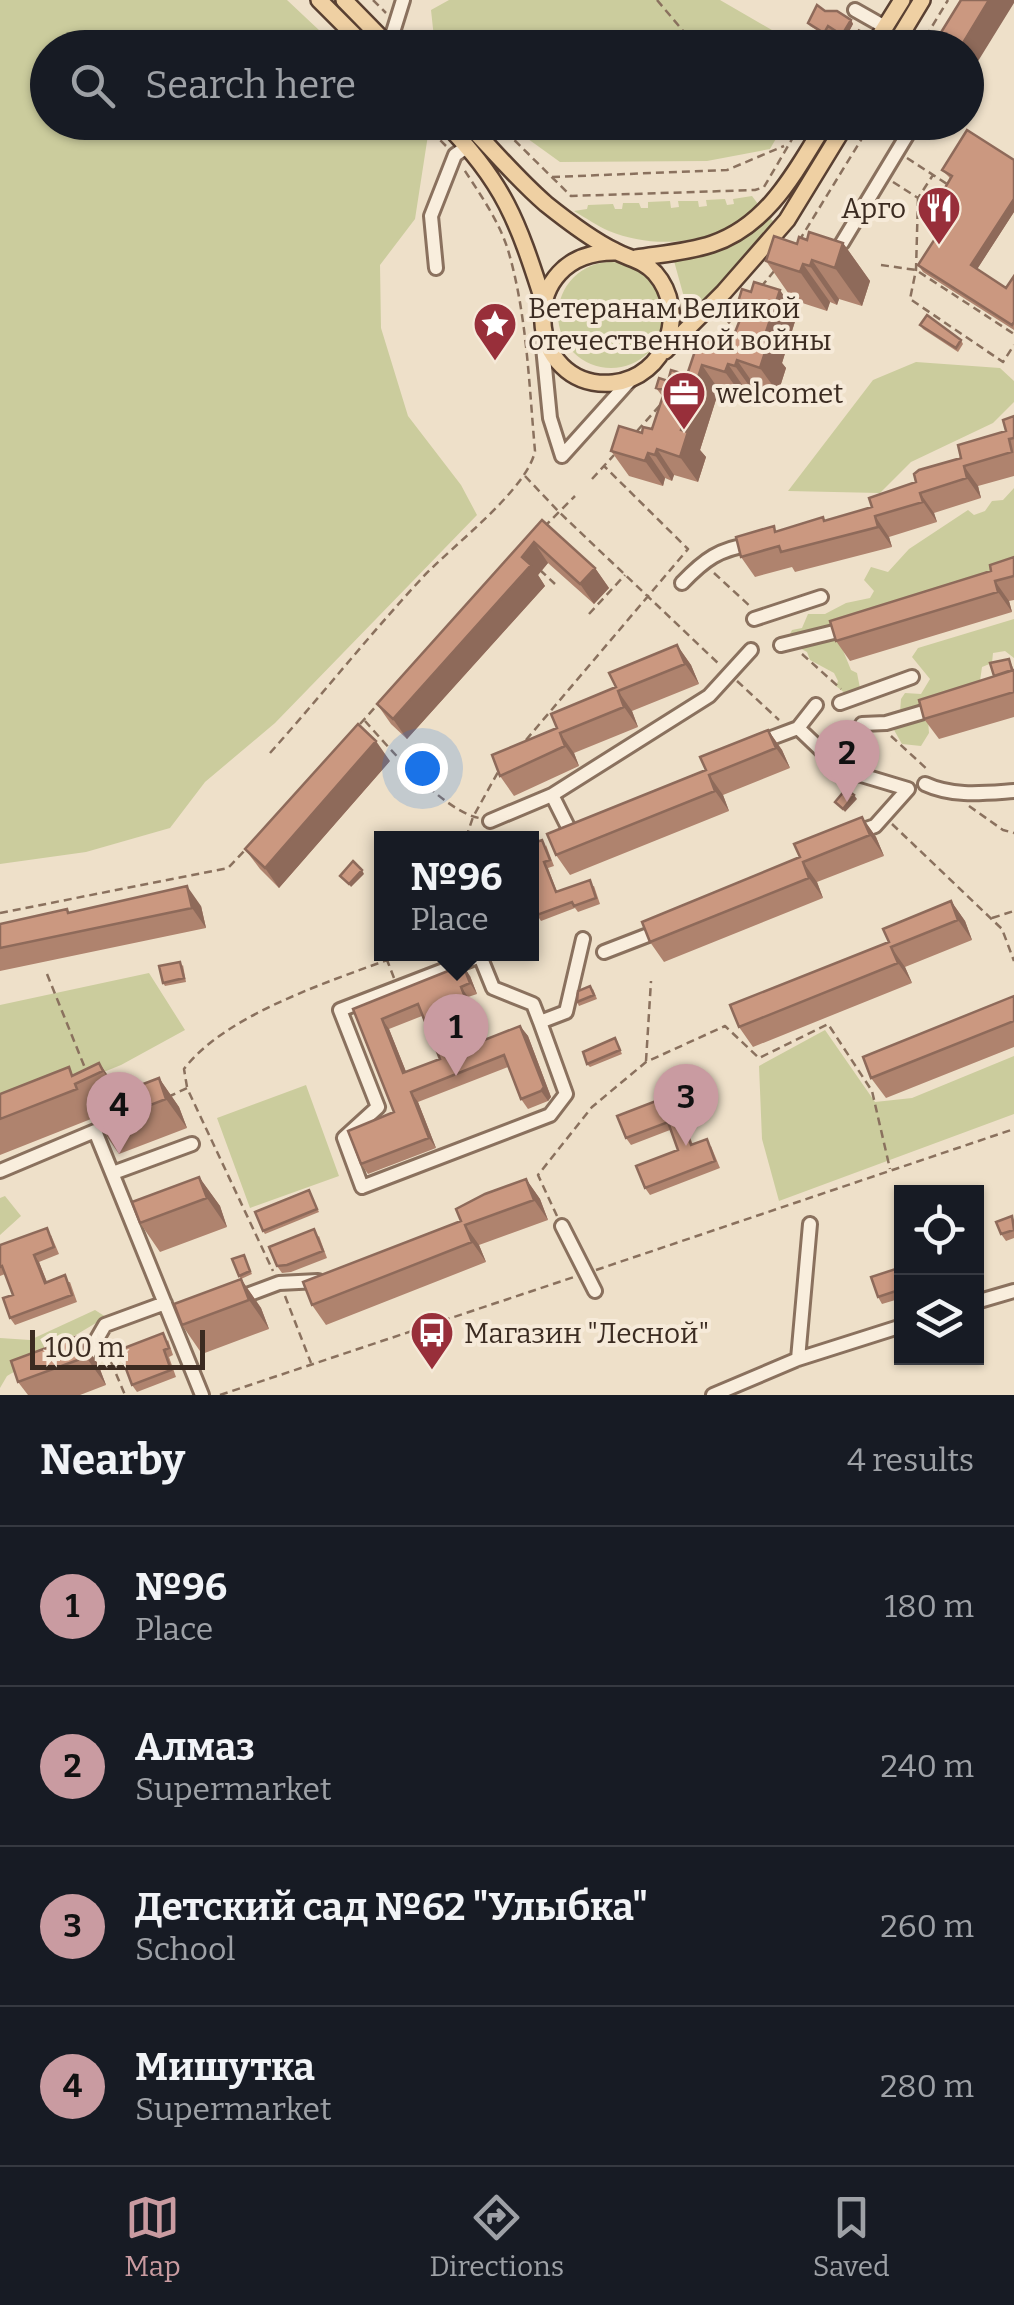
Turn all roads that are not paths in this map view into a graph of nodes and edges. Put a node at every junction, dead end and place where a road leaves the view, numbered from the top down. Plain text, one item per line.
1 (319, 0) edge
2 (344, 0) edge
3 (403, 0) edge
4 (902, 0) edge
5 (922, 0) edge
6 (854, 10) dead end
7 (886, 27) junction
8 (349, 30) edge
9 (374, 30) edge
10 (395, 30) edge
11 (884, 30) edge
12 (904, 30) edge
13 (455, 140) edge
14 (484, 140) edge
15 (815, 140) edge
16 (835, 140) edge
17 (904, 140) edge
18 (461, 151) junction
19 (842, 243) edge
20 (616, 252) junction
21 (636, 258) junction
22 (436, 268) dead end
23 (543, 300) junction
24 (541, 325) junction
25 (659, 357) junction
26 (632, 378) junction
27 (769, 540) edge
28 (682, 582) dead end
29 (821, 596) dead end
30 (754, 619) dead end
31 (868, 623) edge
32 (780, 645) dead end
33 (751, 650) dead end
34 (912, 677) dead end
35 (959, 701) edge
36 (840, 703) dead end
37 (816, 704) dead end
38 (862, 724) dead end
39 (795, 729) junction
40 (736, 752) edge
41 (925, 784) dead end
42 (1014, 791) edge
43 (552, 795) junction
44 (490, 821) road end
45 (587, 832) edge
46 (838, 840) edge
47 (677, 924) edge
48 (583, 939) dead end
49 (604, 952) dead end
50 (467, 961) edge
51 (482, 961) edge
52 (540, 1022) junction
53 (192, 1144) dead end
54 (0, 1171) edge
55 (113, 1173) junction
56 (150, 1220) edge
57 (810, 1224) dead end
58 (134, 1226) junction
59 (562, 1226) road end
60 (329, 1278) edge
61 (1014, 1290) edge
62 (594, 1291) dead end
63 (984, 1299) edge
64 (165, 1303) junction
65 (226, 1303) edge
66 (191, 1317) edge
67 (173, 1324) junction
68 (894, 1328) edge
69 (798, 1358) junction
70 (71, 1363) edge
71 (202, 1395) edge
72 (713, 1395) edge

1 - 8 main road
2 - 9 main road
3 - 10 street
4 - 7 main road
5 - 12 main road
6 - 7 street
7 - 11 main road
13 - 18 main road
14 - 20 main road
15 - 21 main road
16 - 25 main road
17 - 19 street
18 - 22 street
18 - 23 main road
20 - 21 main road
20 - 23 main road
21 - 25 main road
23 - 24 main road
24 - 26 main road
24 - 26 street
25 - 26 main road
27 - 28 street
29 - 30 street
31 - 32 street
33 - 43 street
34 - 36 street
35 - 38 street
37 - 39 street
39 - 40 street
39 - 46 street
41 - 42 street
43 - 44 street
43 - 45 street
47 - 49 street
48 - 52 street
50 - 52 street
51 - 52 street
53 - 55 street
54 - 55 street
55 - 58 street
56 - 58 street
57 - 69 street
58 - 64 street
59 - 62 street
60 - 65 street
61 - 63 street
64 - 67 street
64 - 70 street
66 - 67 street
67 - 71 street
68 - 69 street
69 - 72 street

